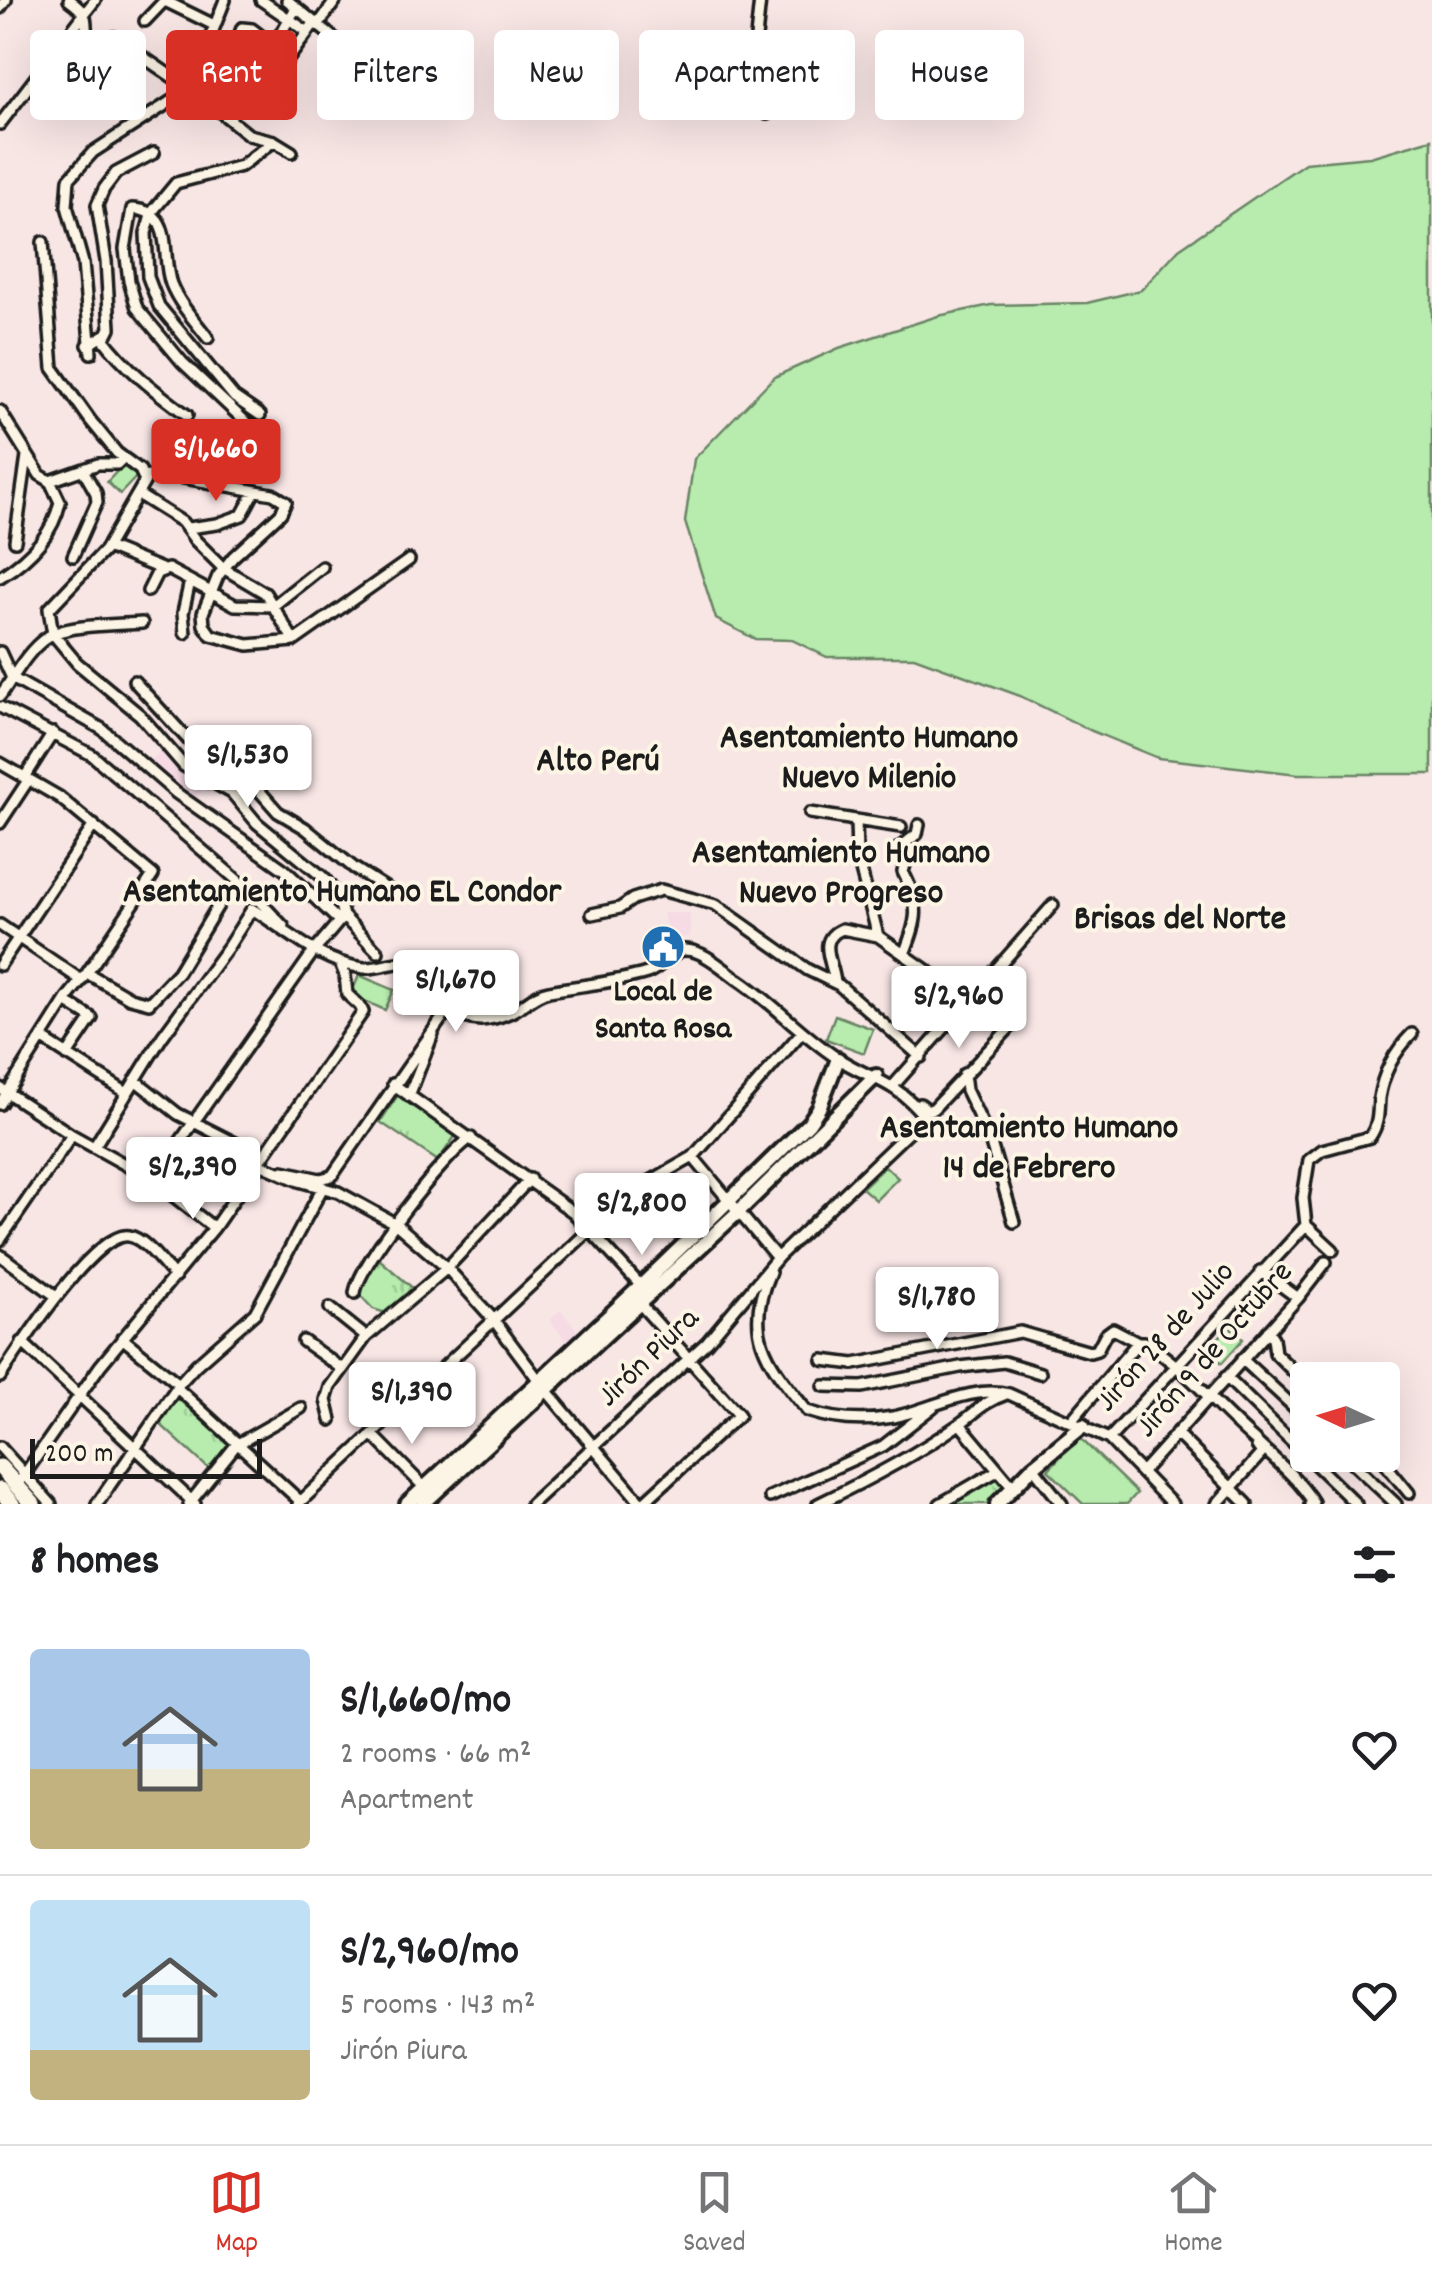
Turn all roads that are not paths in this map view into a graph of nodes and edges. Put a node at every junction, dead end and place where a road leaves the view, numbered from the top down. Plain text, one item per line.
1 (6, 0) edge
2 (69, 0) edge
3 (94, 0) edge
4 (165, 0) edge
5 (226, 0) edge
6 (261, 0) edge
7 (287, 0) edge
8 (336, 0) edge
9 (760, 0) edge
10 (0, 8) edge
11 (296, 8) junction
12 (85, 12) junction
13 (290, 20) junction
14 (144, 22) dead end
15 (317, 24) junction
16 (214, 26) junction
17 (212, 30) edge
18 (283, 30) edge
19 (324, 30) edge
20 (757, 30) edge
21 (308, 32) junction
22 (297, 48) edge
23 (166, 73) edge
24 (166, 105) edge
25 (231, 120) edge
26 (0, 124) edge
27 (274, 140) junction
28 (292, 152) dead end
29 (154, 153) dead end
30 (152, 212) junction
31 (43, 242) dead end
32 (102, 337) junction
33 (208, 338) dead end
34 (1, 413) edge
35 (187, 414) dead end
36 (260, 416) dead end
37 (252, 428) dead end
38 (0, 430) edge
39 (27, 456) junction
40 (123, 458) junction
41 (83, 470) junction
42 (144, 476) junction
43 (50, 481) junction
44 (255, 492) junction
45 (139, 494) junction
46 (188, 528) junction
47 (15, 541) dead end
48 (107, 547) junction
49 (73, 556) dead end
50 (409, 560) dead end
51 (223, 568) junction
52 (322, 568) dead end
53 (161, 569) junction
54 (0, 577) edge
55 (190, 581) junction
56 (148, 591) dead end
57 (209, 592) junction
58 (273, 606) junction
59 (183, 620) junction
60 (142, 622) dead end
61 (204, 623) junction
62 (185, 633) dead end
63 (53, 634) junction
64 (294, 641) junction
65 (0, 652) edge
66 (12, 678) junction
67 (134, 680) dead end
68 (0, 696) edge
69 (0, 707) edge
70 (53, 734) junction
71 (239, 737) dead end
72 (0, 763) edge
73 (220, 767) junction
74 (27, 778) junction
75 (210, 782) junction
76 (810, 813) dead end
77 (856, 820) junction
78 (0, 822) edge
79 (94, 825) junction
80 (919, 826) dead end
81 (901, 828) dead end
82 (395, 894) dead end
83 (255, 895) junction
84 (1052, 905) dead end
85 (592, 914) dead end
86 (341, 918) junction
87 (0, 925) edge
88 (878, 936) junction
89 (292, 937) junction
90 (18, 938) junction
91 (314, 952) junction
92 (378, 952) dead end
93 (904, 954) junction
94 (340, 962) junction
95 (0, 965) edge
96 (84, 976) junction
97 (835, 982) junction
98 (971, 1000) junction
99 (65, 1001) junction
100 (449, 1008) junction
101 (435, 1027) junction
102 (802, 1032) junction
103 (1412, 1034) dead end
104 (43, 1039) junction
105 (68, 1055) junction
106 (920, 1057) junction
107 (838, 1059) junction
108 (964, 1074) junction
109 (876, 1076) junction
110 (135, 1080) junction
111 (394, 1084) junction
112 (894, 1085) junction
113 (4, 1091) edge
114 (127, 1093) junction
115 (409, 1096) junction
116 (910, 1098) junction
117 (0, 1104) edge
118 (196, 1124) junction
119 (72, 1134) junction
120 (471, 1138) junction
121 (94, 1147) junction
122 (693, 1157) junction
123 (260, 1164) junction
124 (275, 1172) junction
125 (154, 1180) junction
126 (530, 1180) junction
127 (323, 1187) junction
128 (729, 1200) junction
129 (737, 1213) junction
130 (1014, 1222) dead end
131 (396, 1224) junction
132 (1306, 1225) junction
133 (214, 1228) junction
134 (591, 1228) junction
135 (0, 1240) edge
136 (1333, 1250) dead end
137 (0, 1255) edge
138 (778, 1257) junction
139 (1326, 1262) dead end
140 (447, 1268) junction
141 (1261, 1271) junction
142 (174, 1278) junction
143 (640, 1286) junction
144 (355, 1293) dead end
145 (56, 1296) junction
146 (1298, 1298) junction
147 (640, 1304) junction
148 (330, 1308) dead end
149 (493, 1319) junction
150 (1268, 1331) junction
151 (122, 1338) junction
152 (366, 1338) junction
153 (303, 1341) dead end
154 (22, 1342) junction
155 (1138, 1342) junction
156 (690, 1358) junction
157 (1242, 1359) junction
158 (823, 1360) dead end
159 (1174, 1367) junction
160 (341, 1368) junction
161 (1290, 1369) edge
162 (1040, 1373) dead end
163 (0, 1377) edge
164 (1226, 1377) junction
165 (543, 1384) junction
166 (178, 1386) junction
167 (824, 1386) dead end
168 (1008, 1394) junction
169 (1210, 1395) junction
170 (80, 1396) junction
171 (1290, 1403) edge
172 (937, 1404) junction
173 (301, 1408) dead end
174 (331, 1420) dead end
175 (1077, 1423) junction
176 (960, 1424) junction
177 (1176, 1433) junction
178 (373, 1435) junction
179 (1110, 1439) junction
180 (1254, 1440) junction
181 (236, 1445) junction
182 (0, 1447) edge
183 (593, 1447) junction
184 (135, 1448) junction
185 (0, 1466) edge
186 (1033, 1467) junction
187 (998, 1471) junction
188 (1142, 1472) junction
189 (1362, 1472) edge
190 (1392, 1472) edge
191 (21, 1479) junction
192 (1012, 1486) junction
193 (424, 1487) junction
194 (1231, 1488) junction
195 (0, 1490) edge
196 (1409, 1493) dead end
197 (770, 1497) dead end
198 (192, 1503) edge
199 (299, 1503) edge
200 (1170, 1503) edge
201 (12, 1504) edge
202 (32, 1504) edge
203 (51, 1504) edge
204 (96, 1504) edge
205 (407, 1504) edge
206 (423, 1504) edge
207 (531, 1504) edge
208 (642, 1504) edge
209 (818, 1504) edge
210 (940, 1504) edge
211 (997, 1504) edge
212 (1062, 1504) edge
213 (1217, 1504) edge
214 (1247, 1504) edge
215 (1310, 1504) edge
216 (1356, 1504) edge
217 (1396, 1504) edge

1 - 10 street
2 - 12 street
3 - 12 street
4 - 14 street
4 - 16 street
5 - 16 street
6 - 13 street
7 - 11 street
8 - 15 street
9 - 20 street
11 - 13 street
11 - 15 street
12 - 23 street
12 - 26 street
13 - 18 street
13 - 21 street
15 - 19 street
15 - 21 street
16 - 17 street
21 - 22 street
24 - 32 street
25 - 27 street
27 - 28 street
27 - 30 street
29 - 32 street
30 - 33 street
30 - 36 street
30 - 37 street
31 - 40 street
32 - 35 street
34 - 38 street
34 - 39 street
39 - 43 street
39 - 47 street
40 - 41 street
40 - 42 street
41 - 43 street
41 - 49 street
42 - 44 street
42 - 45 street
43 - 54 street
44 - 46 street
44 - 51 street
45 - 46 street
45 - 48 street
46 - 51 street
48 - 53 street
48 - 63 street
50 - 64 street
51 - 57 street
51 - 58 street
52 - 58 street
53 - 55 street
53 - 56 street
55 - 57 street
55 - 59 street
57 - 58 street
57 - 61 street
58 - 64 street
59 - 61 street
59 - 62 street
60 - 63 street
61 - 64 street
63 - 66 street
63 - 75 street
65 - 66 street
66 - 68 street
66 - 86 street
67 - 73 street
69 - 70 street
70 - 74 street
70 - 83 street
71 - 73 street
72 - 74 street
73 - 75 street
73 - 82 street
74 - 78 street
74 - 79 street
75 - 86 street
76 - 77 street
77 - 81 street
77 - 88 street
79 - 90 street
79 - 96 street
80 - 93 street
83 - 89 street
83 - 96 street
84 - 98 street
85 - 97 street
86 - 91 street
86 - 92 street
87 - 90 street
88 - 93 street
88 - 97 street
89 - 91 street
89 - 110 street
90 - 95 street
90 - 96 street
91 - 94 street
91 - 118 street
93 - 98 street
94 - 100 street
94 - 123 street
96 - 99 street
97 - 106 street
98 - 106 street
98 - 108 street
99 - 104 street
99 - 105 street
100 - 101 street
100 - 102 street
101 - 111 street
101 - 115 street
102 - 107 street
102 - 122 street
103 - 132 street
104 - 105 street
104 - 113 street
105 - 114 street
106 - 112 street
107 - 109 street
107 - 128 street
108 - 116 street
108 - 130 street
109 - 112 street
109 - 129 street
110 - 114 street
110 - 118 street
111 - 115 street
111 - 124 street
112 - 116 street
113 - 117 street
113 - 119 street
114 - 121 street
115 - 120 street
116 - 138 street, Jirón Piura
118 - 123 street
118 - 125 street
119 - 121 street
119 - 135 street
120 - 126 street
120 - 131 street
121 - 125 street
122 - 128 street
122 - 134 street
123 - 124 street
123 - 133 street
124 - 127 street
125 - 133 street
126 - 134 street
126 - 140 street
127 - 131 street
127 - 166 street
128 - 129 street
128 - 143 street
129 - 138 street
129 - 147 street
131 - 140 street
131 - 144 street
132 - 136 street
132 - 141 street, Jirón 28 de Julio
133 - 142 street
134 - 143 street
134 - 149 street
137 - 145 street
138 - 156 street, Jirón Piura
138 - 172 street
139 - 146 street, Jirón 9 de Octubre
140 - 149 street
140 - 152 street
141 - 146 street
141 - 159 street, Jirón 28 de Julio
142 - 145 street
142 - 151 street
143 - 147 street
143 - 165 street
145 - 154 street
146 - 150 street, Jirón 9 de Octubre
147 - 156 street
147 - 165 street
148 - 152 street
149 - 165 street
149 - 178 street
150 - 157 street, Jirón 9 de Octubre
150 - 161 street
151 - 166 street
151 - 170 street
152 - 160 street
153 - 160 street
154 - 163 street
154 - 170 street
155 - 158 street
155 - 159 street
155 - 175 street
156 - 183 street, Jirón Piura
156 - 208 street
157 - 164 street, Jirón 9 de Octubre
157 - 171 street
159 - 169 street
159 - 179 street, Jirón 28 de Julio
160 - 174 street
162 - 167 street
164 - 169 street, Jirón 9 de Octubre
164 - 216 street
165 - 183 street
165 - 193 street
165 - 206 street
166 - 181 street
166 - 184 street
168 - 172 street
168 - 175 street
168 - 176 street
169 - 177 street, Jirón 9 de Octubre
169 - 180 street
170 - 184 street
170 - 191 street
172 - 197 street
173 - 181 street
175 - 179 street
175 - 186 street
176 - 187 street
176 - 209 street
177 - 188 street, Jirón 9 de Octubre
177 - 194 street
178 - 193 street
178 - 199 street
179 - 188 street
180 - 194 street
180 - 215 street
181 - 198 street
181 - 199 street
182 - 191 street
183 - 207 street, Jirón Piura
183 - 208 street
184 - 198 street
184 - 204 street
185 - 191 highway
186 - 192 street
186 - 212 street
187 - 192 street
187 - 210 street
188 - 200 street
189 - 217 street
190 - 196 street
191 - 202 highway
191 - 203 street
192 - 211 street
193 - 205 street
194 - 213 street
194 - 214 street
195 - 201 highway

